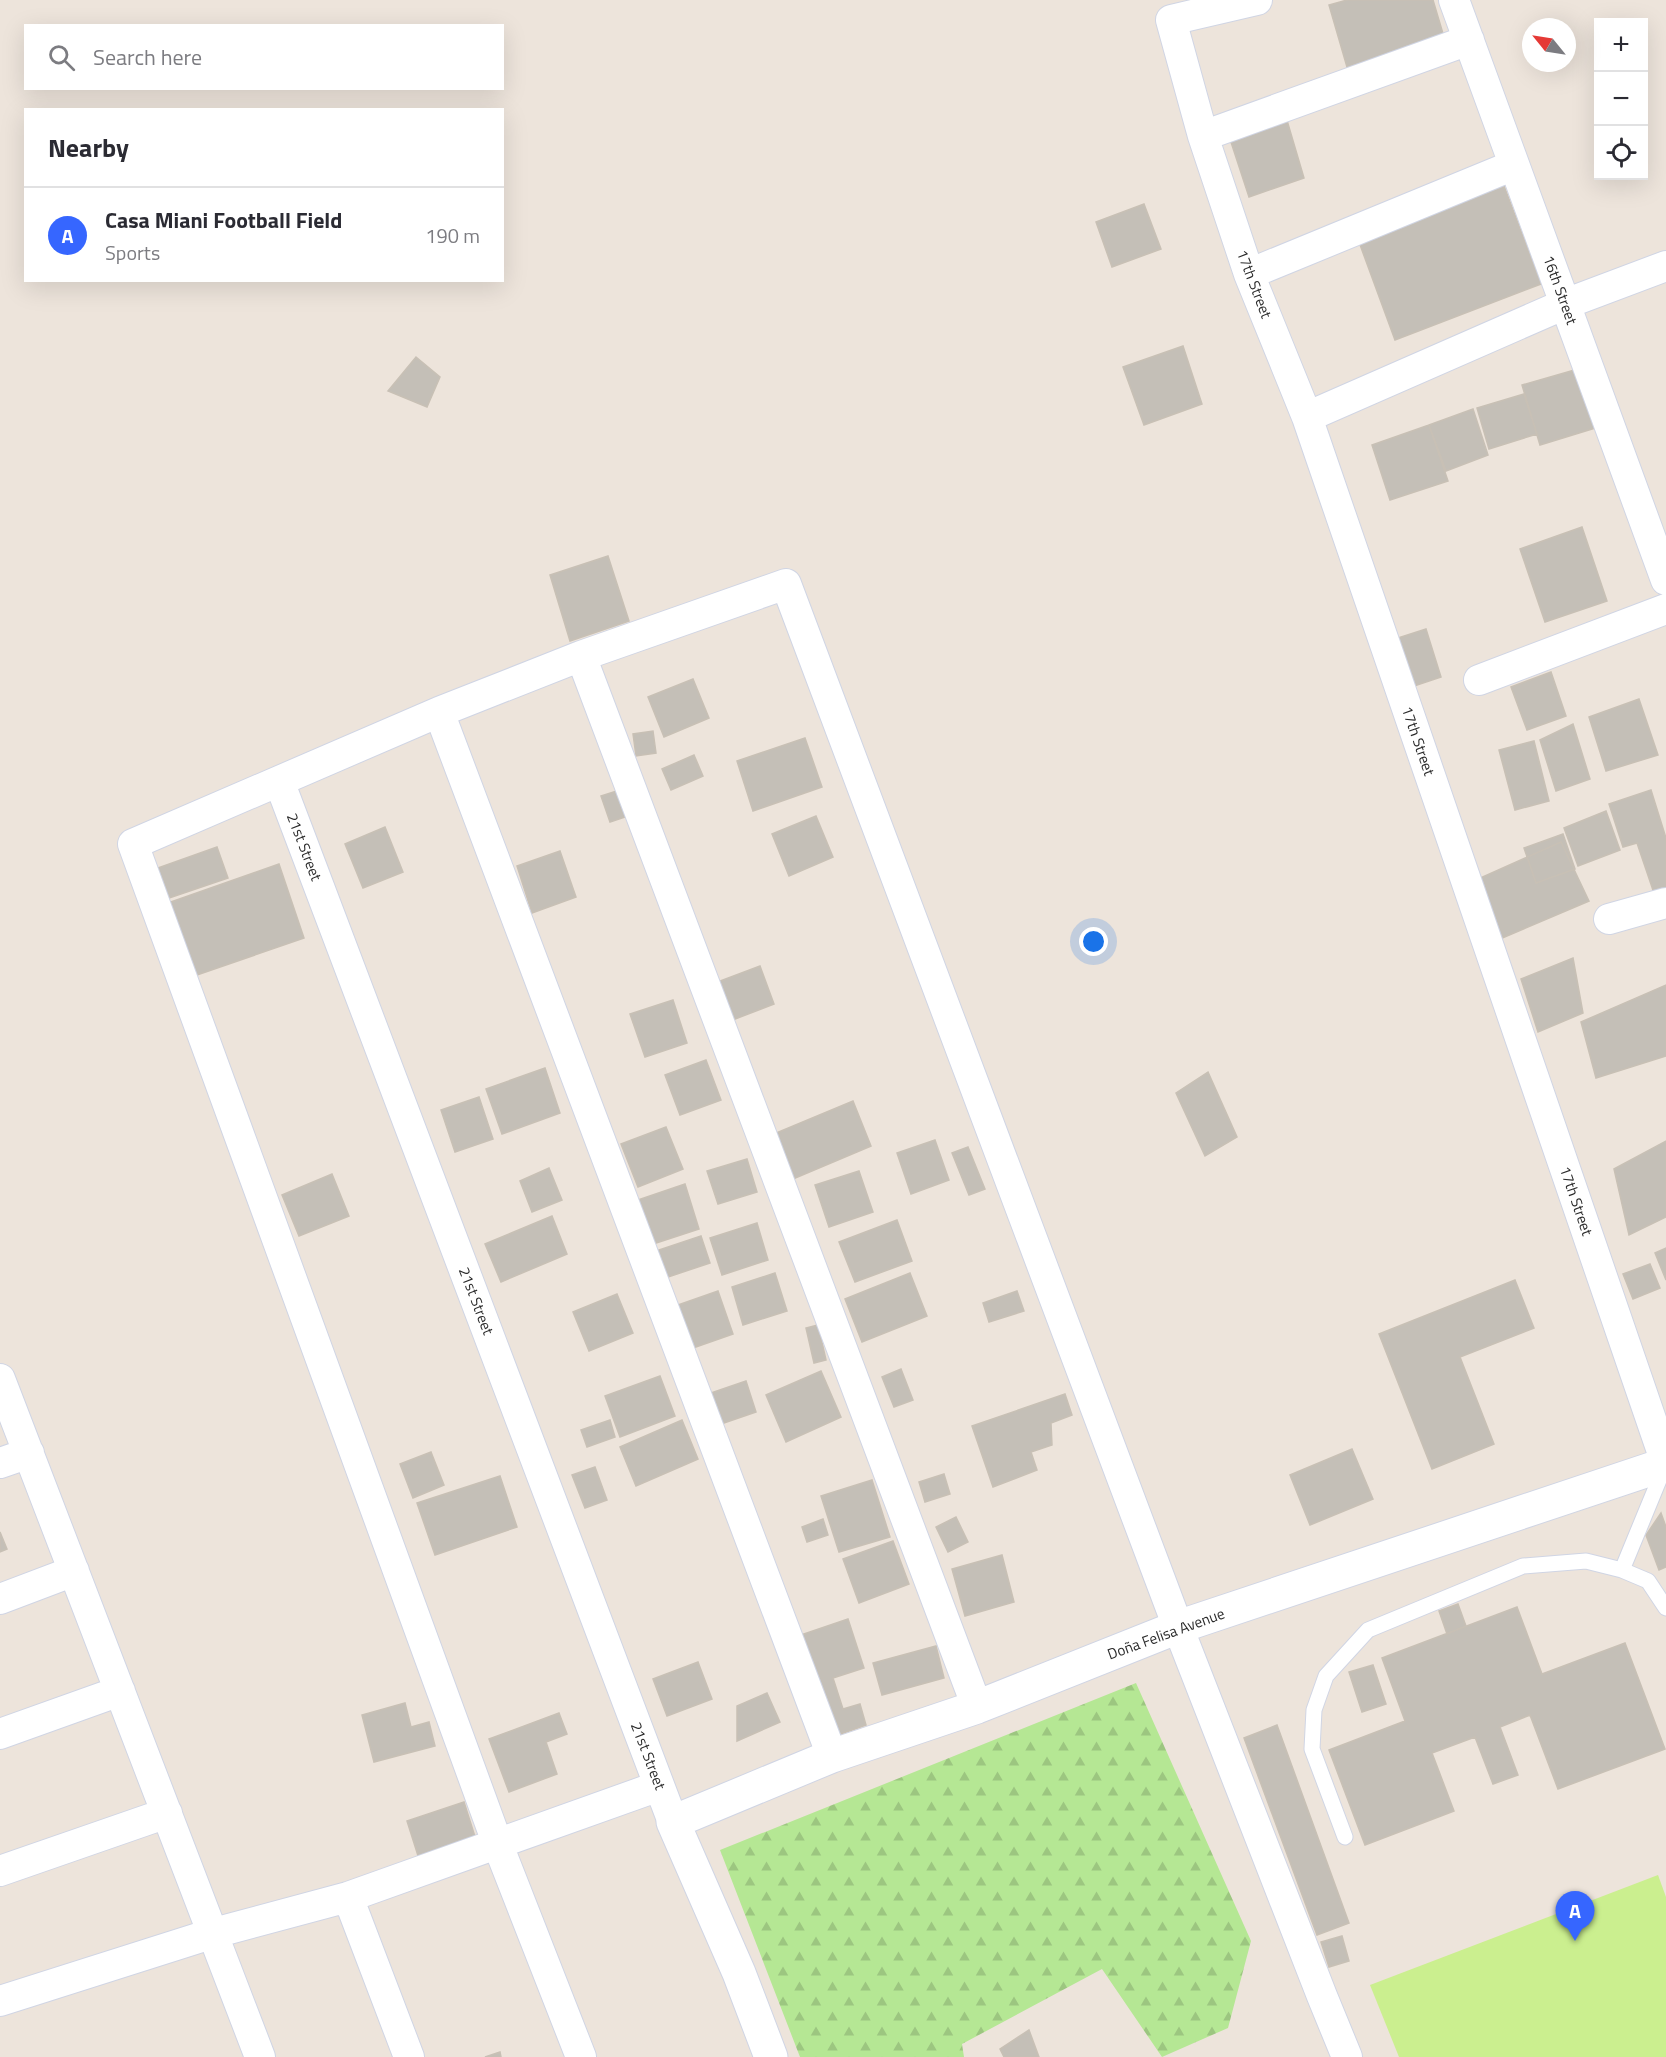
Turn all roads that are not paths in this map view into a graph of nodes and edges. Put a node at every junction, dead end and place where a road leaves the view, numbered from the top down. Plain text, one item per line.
1 (1257, 0) edge
2 (1454, 0) edge
3 (1468, 40) junction
4 (1203, 136) junction
5 (1514, 165) junction
6 (1666, 266) edge
7 (1248, 274) junction
8 (1565, 304) junction
9 (1307, 417) junction
10 (1666, 580) edge
11 (1666, 609) edge
12 (581, 656) junction
13 (1479, 680) dead end
14 (439, 712) junction
15 (279, 781) junction
16 (1666, 903) edge
17 (1609, 919) dead end
18 (0, 1379) edge
19 (29, 1453) junction
20 (0, 1463) edge
21 (1666, 1463) edge
22 (1622, 1570) junction
23 (74, 1571) junction
24 (0, 1599) edge
25 (1666, 1608) edge
26 (1178, 1627) junction
27 (120, 1691) junction
28 (977, 1707) junction
29 (0, 1734) edge
30 (832, 1756) junction
31 (659, 1786) junction
32 (167, 1813) junction
33 (673, 1822) junction
34 (1345, 1837) dead end
35 (498, 1845) junction
36 (0, 1871) edge
37 (348, 1897) junction
38 (214, 1933) junction
39 (0, 2001) edge
40 (256, 2056) edge
41 (409, 2057) edge
42 (581, 2057) edge
43 (771, 2057) edge
44 (1347, 2057) edge

1 - 4 street, 17th Street
2 - 3 street, 16th Street
3 - 4 street
3 - 5 street, 16th Street
4 - 7 street, 17th Street
5 - 7 street
5 - 8 street, 16th Street
6 - 8 street
7 - 9 street, 17th Street
8 - 9 street
8 - 10 street, 16th Street
9 - 21 street, 17th Street
11 - 13 street
12 - 14 street
12 - 26 street
12 - 28 street
14 - 15 street
14 - 30 street
15 - 31 street, 21st Street
15 - 35 street
16 - 17 street
18 - 19 street
19 - 20 street
19 - 23 street
21 - 22 lane
21 - 26 street, Doña Felisa Avenue
22 - 25 lane
22 - 34 lane
23 - 24 street
23 - 27 street
26 - 28 street, Doña Felisa Avenue
26 - 44 street
27 - 29 street
27 - 32 street
28 - 30 street, Doña Felisa Avenue
30 - 33 street, Doña Felisa Avenue
31 - 33 street, 21st Street
31 - 35 street
32 - 36 street
32 - 38 street
33 - 43 street
35 - 37 street
35 - 42 street
37 - 38 street
37 - 41 street
38 - 39 street
38 - 40 street

